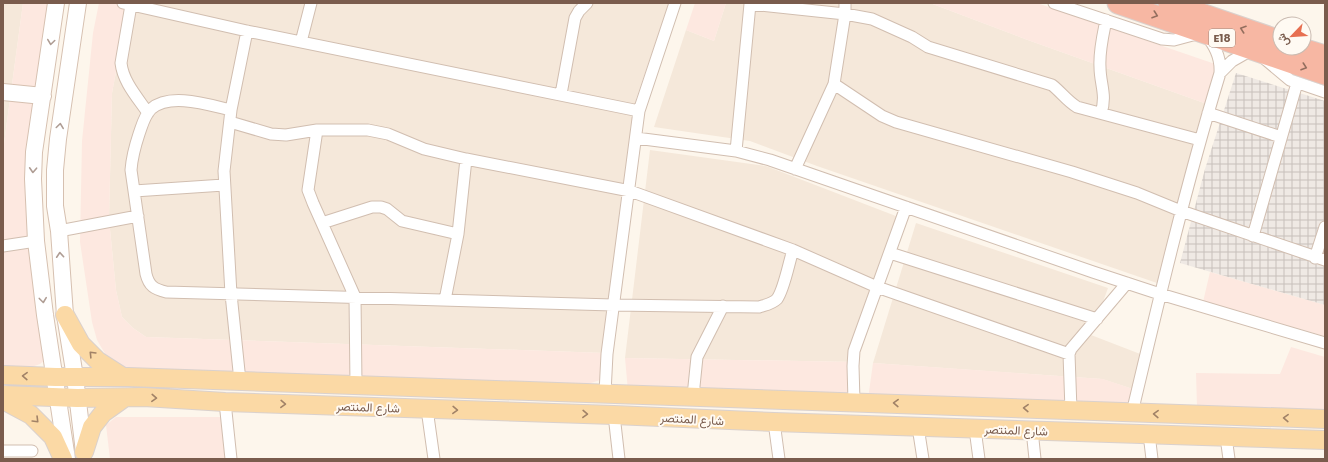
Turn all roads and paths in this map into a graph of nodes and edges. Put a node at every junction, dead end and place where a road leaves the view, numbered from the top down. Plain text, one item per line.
1 (56, 3) edge
2 (78, 3) edge
3 (311, 3) edge
4 (587, 3) edge
5 (675, 3) edge
6 (845, 3) edge
7 (1054, 3) edge
8 (1118, 3) edge
9 (1169, 3) edge
10 (127, 4) edge
11 (160, 7) edge
12 (845, 14) junction
13 (1106, 20) junction
14 (247, 31) junction
15 (1204, 32) junction
16 (1272, 39) edge
17 (301, 42) junction
18 (1253, 49) junction
19 (1312, 52) edge
20 (1325, 56) edge
21 (1220, 72) junction
22 (1325, 74) edge
23 (1297, 83) junction
24 (834, 84) junction
25 (3, 92) edge
26 (1325, 92) edge
27 (561, 94) junction
28 (43, 96) junction
29 (231, 110) junction
30 (639, 112) junction
31 (148, 113) junction
32 (1101, 113) junction
33 (1208, 113) junction
34 (230, 122) junction
35 (317, 130) junction
36 (1281, 137) junction
37 (636, 138) junction
38 (1200, 140) junction
39 (736, 151) junction
40 (466, 159) junction
41 (796, 169) junction
42 (224, 185) junction
43 (630, 190) junction
44 (134, 191) junction
45 (906, 207) junction
46 (1181, 211) junction
47 (138, 216) junction
48 (322, 223) junction
49 (1325, 227) edge
50 (59, 231) junction
51 (458, 234) junction
52 (1253, 236) junction
53 (36, 241) junction
54 (3, 246) edge
55 (792, 250) junction
56 (890, 253) junction
57 (1320, 259) edge
58 (1127, 284) junction
59 (877, 287) junction
60 (231, 294) junction
61 (1160, 294) junction
62 (355, 297) junction
63 (445, 300) junction
64 (613, 305) junction
65 (723, 306) junction
66 (65, 315) junction
67 (1097, 319) junction
68 (1325, 343) edge
69 (1069, 354) junction
70 (3, 375) edge
71 (56, 377) junction
72 (75, 377) junction
73 (123, 377) junction
74 (240, 381) junction
75 (356, 385) junction
76 (604, 393) junction
77 (3, 395) edge
78 (692, 396) junction
79 (59, 397) junction
80 (77, 398) junction
81 (124, 398) junction
82 (3, 400) edge
83 (854, 401) junction
84 (225, 402) junction
85 (427, 409) junction
86 (1071, 410) junction
87 (1132, 413) junction
88 (614, 415) junction
89 (1325, 419) edge
90 (774, 422) junction
91 (918, 427) junction
92 (975, 429) junction
93 (1032, 430) junction
94 (1149, 434) junction
95 (1226, 437) junction
96 (1325, 440) edge
97 (3, 450) edge
98 (32, 451) dead end
99 (85, 456) edge
100 (62, 459) edge
101 (67, 459) edge
102 (231, 459) edge
103 (434, 459) edge
104 (619, 459) edge
105 (779, 459) edge
106 (923, 459) edge
107 (979, 459) edge
108 (1035, 459) edge
109 (1152, 459) edge
110 (1229, 459) edge

1 -> 28 main road
50 -> 2 main road
3 - 17 street
4 - 27 street
5 - 30 street
6 - 12 street
7 - 13 street
8 -> 15 highway, E18
16 -> 9 highway, E18
10 - 11 street
10 - 31 street
11 - 14 street
12 - 24 street
12 - 32 street
12 - 39 street
13 - 15 street
13 - 32 street
14 - 17 street
14 - 29 street
15 - 18 highway, E18
15 - 21 street
17 - 27 street
18 - 21 street
18 -> 22 highway, E18
18 - 23 street
19 - 20 highway
21 - 33 street
23 - 26 street
23 - 36 street
24 - 41 street
24 - 46 street
25 - 28 main road
27 - 30 street
28 -> 53 main road
29 - 31 street
29 - 34 street
30 - 37 street
31 - 44 street
32 - 38 street
33 - 36 street
33 - 38 street
34 - 35 street
34 - 42 street
35 - 40 street
35 - 48 street
36 - 52 street
37 - 39 street
37 - 43 street
38 - 46 street
39 - 41 street
40 - 43 street
40 - 51 street
41 - 45 street
42 - 44 street
42 - 60 street
43 - 55 street
43 - 64 street
44 - 47 street
45 - 56 street
45 - 58 street
46 - 52 street
46 - 61 street
47 - 50 street
47 - 60 street
48 - 51 street
48 - 62 street
49 - 57 street
66 -> 50 main road
51 - 63 street
52 - 57 street
53 - 54 street
53 -> 71 main road
55 - 59 street
55 - 65 street
56 - 59 street
56 - 67 street
58 - 61 street
58 - 67 street
59 - 69 street
59 - 83 street
60 - 62 street
60 - 74 street
61 - 68 street
61 - 87 street
62 - 63 street
62 - 75 street
63 - 64 street
64 - 65 street
64 - 76 street
65 - 78 street
66 - 72 main road
73 -> 66 main road
67 - 69 street
69 - 86 street
71 -> 70 main road, شارع المنتصر
71 - 72 main road, شارع المنتصر
71 - 79 main road
72 - 73 main road, شارع المنتصر
72 - 80 main road
73 - 74 main road, شارع المنتصر
74 - 75 main road, شارع المنتصر
75 - 76 main road, شارع المنتصر
76 - 78 main road, شارع المنتصر
77 - 79 main road, شارع المنتصر
78 - 83 main road, شارع المنتصر
79 - 80 main road, شارع المنتصر
79 - 101 main road
80 - 81 main road, شارع المنتصر
80 - 99 main road
81 -> 84 main road, شارع المنتصر
81 - 99 main road
82 -> 100 main road
86 -> 83 main road, شارع المنتصر
84 -> 85 main road, شارع المنتصر
84 - 102 street
85 -> 88 main road, شارع المنتصر
85 - 103 street
86 - 87 main road, شارع المنتصر
89 -> 87 main road, شارع المنتصر
88 - 90 main road, شارع المنتصر
88 - 104 street
90 - 91 main road, شارع المنتصر
90 - 105 street
91 - 92 main road, شارع المنتصر
91 - 106 street
92 - 93 main road, شارع المنتصر
92 - 107 street
93 - 94 main road, شارع المنتصر
93 - 108 street
94 - 95 main road, شارع المنتصر
94 - 109 street
95 - 96 main road, شارع المنتصر
95 - 110 street
97 - 98 street

